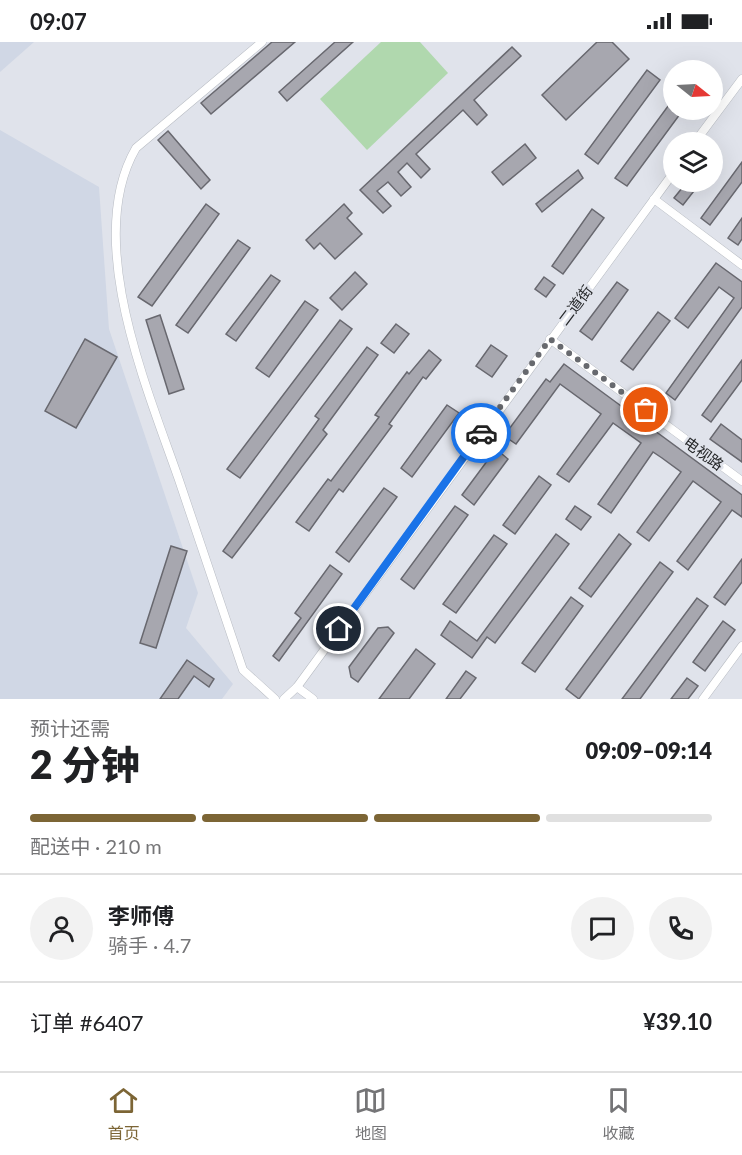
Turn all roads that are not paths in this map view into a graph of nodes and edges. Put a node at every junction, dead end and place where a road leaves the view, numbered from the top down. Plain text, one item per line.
1 (262, 42) edge
2 (742, 79) edge
3 (702, 132) edge
4 (663, 187) edge
5 (654, 199) junction
6 (742, 265) edge
7 (550, 339) junction
8 (742, 481) edge
9 (742, 646) edge
10 (297, 687) junction
11 (275, 699) edge
12 (284, 699) edge
13 (313, 699) edge
14 (703, 699) edge

1 - 11 street
2 - 3 street
4 - 5 street, 二道街
5 - 6 street
5 - 7 street, 二道街
7 - 8 street, 电视路
7 - 10 street, 二道街
9 - 14 street
10 - 12 street, 二道街
10 - 13 street

